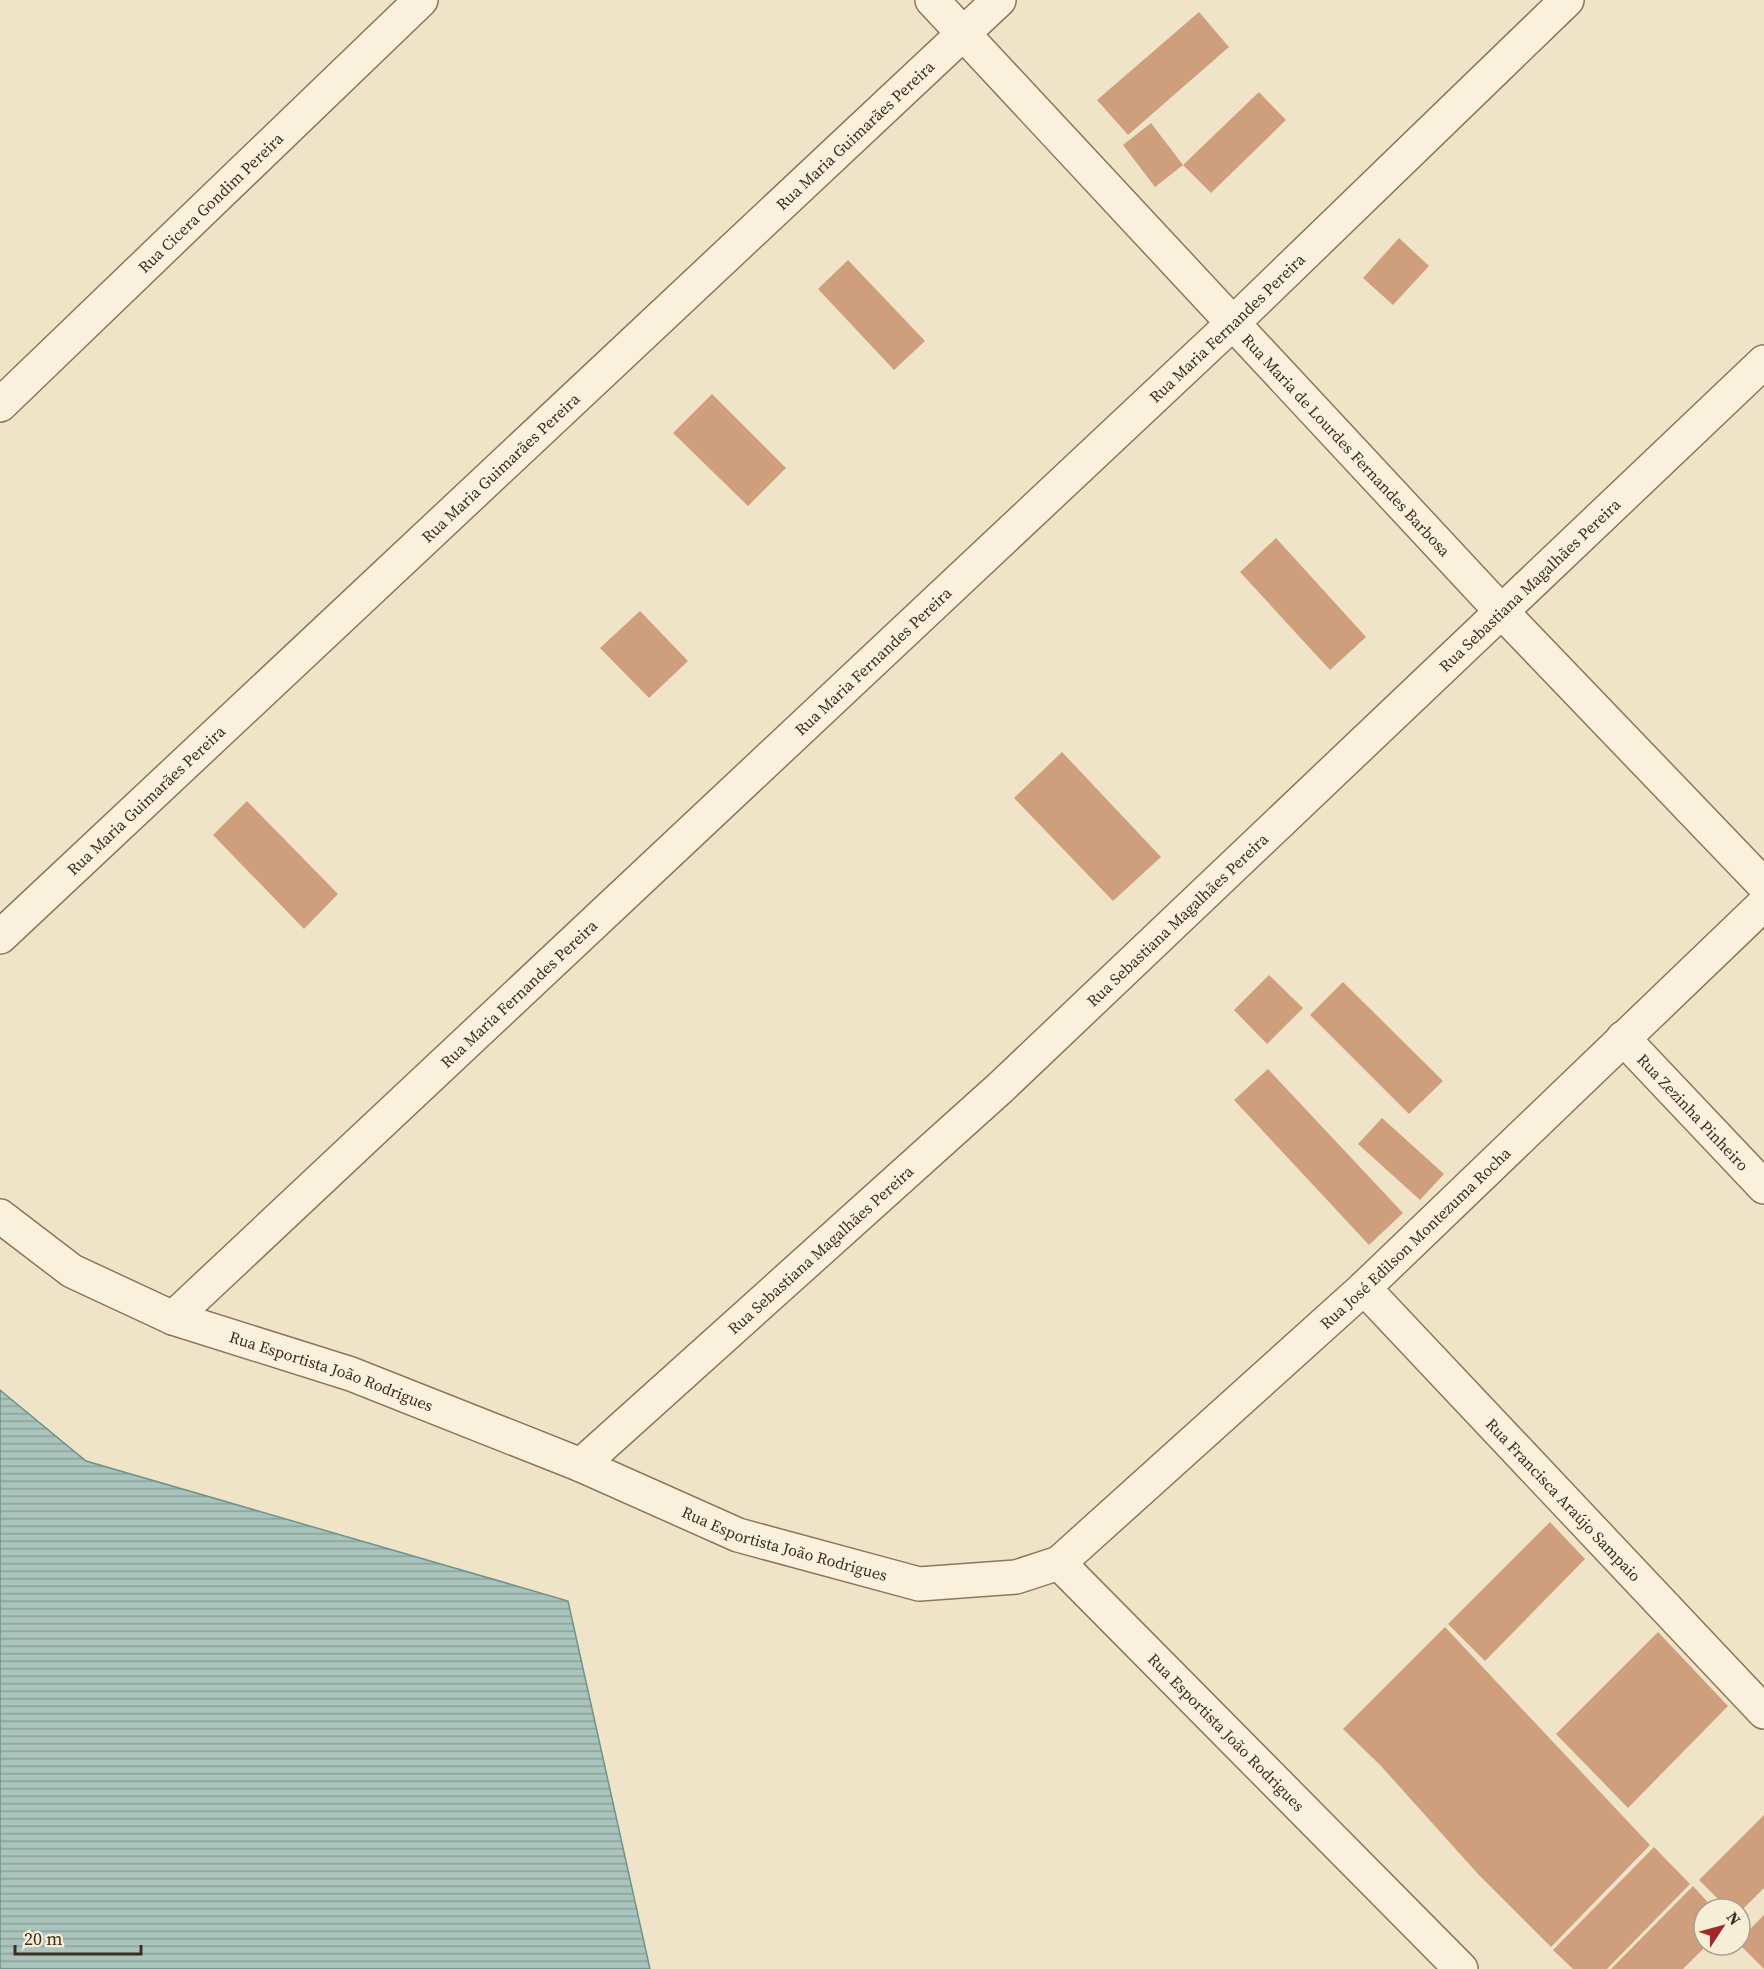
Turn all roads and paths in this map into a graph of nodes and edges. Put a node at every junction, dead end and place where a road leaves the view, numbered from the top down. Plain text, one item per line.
1 (421, 0) edge
2 (932, 0) edge
3 (999, 0) edge
4 (1567, 0) edge
5 (964, 34) junction
6 (1233, 323) junction
7 (1764, 362) edge
8 (0, 405) edge
9 (1501, 611) junction
10 (1764, 885) edge
11 (1764, 904) edge
12 (0, 937) edge
13 (1623, 1038) junction
14 (1764, 1187) edge
15 (0, 1216) edge
16 (1364, 1288) junction
17 (173, 1318) junction
18 (581, 1465) junction
19 (1059, 1563) junction
20 (1764, 1712) edge
21 (1461, 1969) edge

1 - 8 street, Rua Cicera Gondim Pereira
2 - 5 street, Rua Maria de Lourdes Fernandes Barbosa
3 - 5 street, Rua Maria Guimarães Pereira
4 - 6 street, Rua Maria Fernandes Pereira
5 - 6 street, Rua Maria de Lourdes Fernandes Barbosa
5 - 12 street, Rua Maria Guimarães Pereira
6 - 9 street, Rua Maria de Lourdes Fernandes Barbosa
6 - 17 street, Rua Maria Fernandes Pereira
7 - 9 street, Rua Sebastiana Magalhães Pereira
9 - 10 street, Rua Maria de Lourdes Fernandes Barbosa
9 - 18 street, Rua Sebastiana Magalhães Pereira
11 - 13 street, Rua José Edilson Montezuma Rocha
13 - 14 street, Rua Zezinha Pinheiro
13 - 16 street, Rua José Edilson Montezuma Rocha
15 - 17 street, Rua Esportista João Rodrigues
16 - 19 street, Rua José Edilson Montezuma Rocha
16 - 20 street, Rua Francisca Araújo Sampaio
17 - 18 street, Rua Esportista João Rodrigues
18 - 19 street, Rua Esportista João Rodrigues
19 - 21 street, Rua Esportista João Rodrigues

